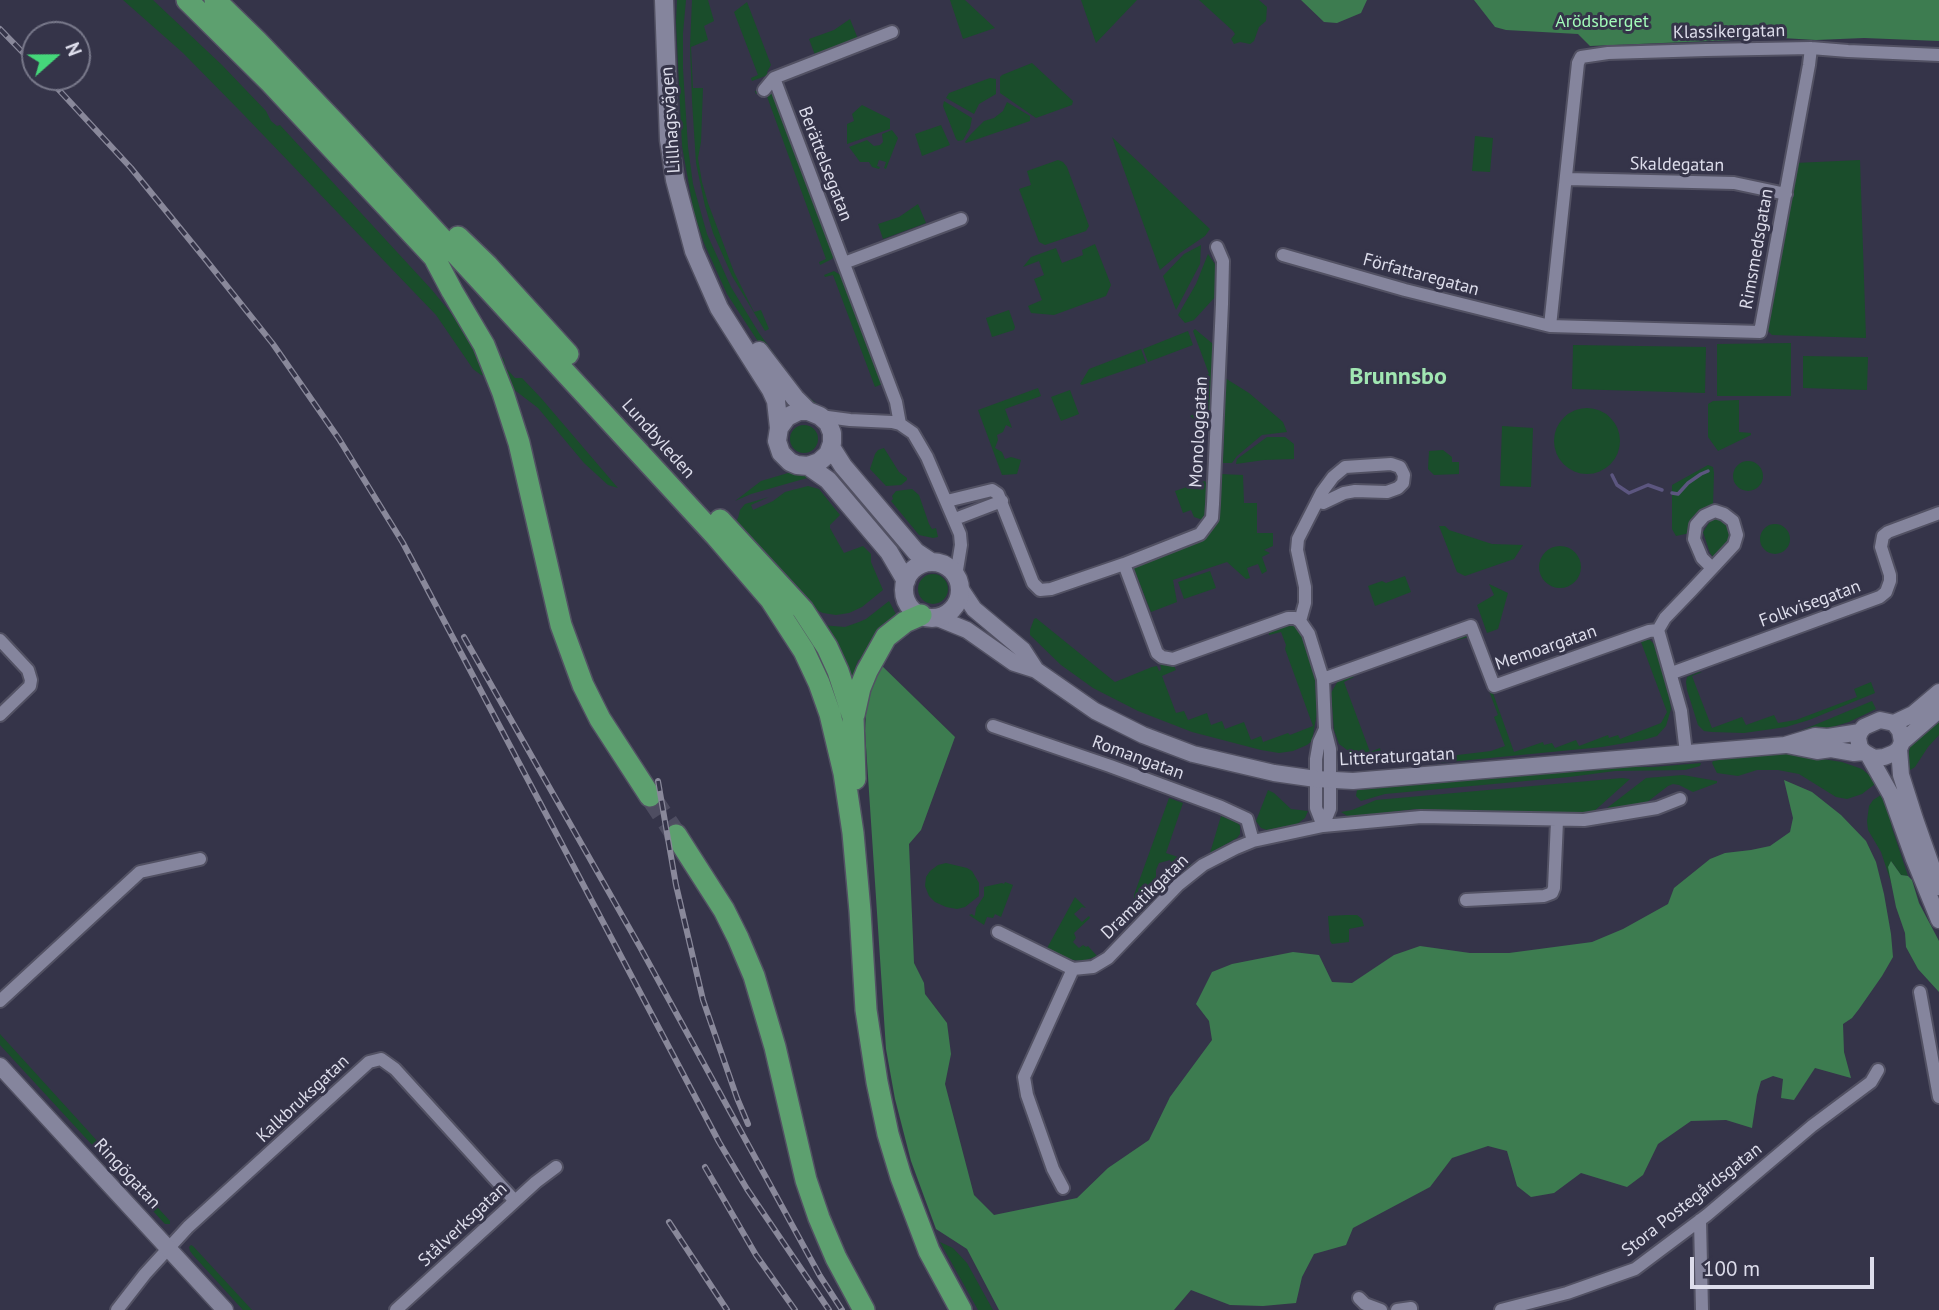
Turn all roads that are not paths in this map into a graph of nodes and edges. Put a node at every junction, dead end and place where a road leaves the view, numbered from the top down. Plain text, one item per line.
1 (187, 0) edge
2 (215, 0) edge
3 (664, 0) edge
4 (892, 32) dead end
5 (1811, 48) junction
6 (1939, 55) edge
7 (774, 78) junction
8 (764, 90) dead end
9 (338, 126) junction
10 (1567, 180) junction
11 (1786, 194) junction
12 (961, 219) dead end
13 (1217, 247) dead end
14 (1283, 255) dead end
15 (844, 263) junction
16 (706, 278) junction
17 (1550, 326) junction
18 (814, 414) junction
19 (900, 424) junction
20 (779, 428) junction
21 (831, 447) junction
22 (808, 466) junction
23 (947, 501) junction
24 (1002, 501) junction
25 (1319, 501) junction
26 (1939, 513) edge
27 (955, 519) junction
28 (931, 562) junction
29 (1124, 564) junction
30 (1712, 568) dead end
31 (906, 581) junction
32 (958, 582) junction
33 (928, 616) junction
34 (1300, 621) junction
35 (1658, 631) junction
36 (0, 640) edge
37 (1036, 670) junction
38 (1672, 673) junction
39 (1324, 679) junction
40 (1939, 692) edge
41 (1939, 710) edge
42 (0, 715) edge
43 (853, 717) junction
44 (1894, 723) junction
45 (993, 726) dead end
46 (1860, 732) junction
47 (1785, 745) junction
48 (1901, 746) junction
49 (1686, 753) junction
50 (1870, 760) junction
51 (1323, 779) junction
52 (650, 796) tunnel mouth
53 (1680, 799) dead end
54 (1556, 821) junction
55 (1324, 826) junction
56 (853, 833) junction
57 (676, 835) tunnel mouth
58 (1253, 841) junction
59 (200, 859) dead end
60 (1939, 887) edge
61 (1466, 901) dead end
62 (1939, 920) edge
63 (998, 932) dead end
64 (1073, 969) junction
65 (1920, 992) dead end
66 (0, 1001) edge
67 (0, 1066) edge
68 (1878, 1070) dead end
69 (1939, 1097) edge
70 (556, 1167) dead end
71 (1063, 1188) dead end
72 (515, 1200) junction
73 (1700, 1220) junction
74 (169, 1248) junction
75 (1359, 1298) dead end
76 (117, 1310) edge
77 (225, 1310) edge
78 (396, 1310) edge
79 (864, 1310) edge
80 (961, 1310) edge
81 (1381, 1310) edge
82 (1397, 1310) edge
83 (1411, 1310) edge
84 (1501, 1310) edge
85 (1702, 1310) edge

1 - 52 highway
2 - 9 highway, Lundbyleden
3 - 16 main road, Lillhagsvägen
4 - 7 street
5 - 6 street, Klassikergatan
5 - 10 street, Klassikergatan
5 - 11 street, Rimsmedsgatan
7 - 8 street
7 - 15 street, Berättelsegatan
9 - 43 highway
9 - 56 highway, Lundbyleden
10 - 11 street, Skaldegatan
10 - 17 street, Klassikergatan
11 - 17 street, Rimsmedsgatan
12 - 15 street
13 - 29 street, Monologgatan
14 - 17 street, Författaregatan
15 - 19 street, Berättelsegatan
16 - 18 main road, Lillhagsvägen
16 - 20 main road, Lillhagsvägen
18 - 19 street
18 - 20 main road
18 - 21 main road, Lillhagsvägen
19 - 23 street
20 - 22 main road, Lillhagsvägen
21 - 22 main road
21 - 28 main road, Lillhagsvägen
22 - 31 main road, Lillhagsvägen
23 - 24 street
23 - 27 street
24 - 27 street
24 - 29 street, Monologgatan
25 - 25 street
25 - 34 street
26 - 38 street, Folkvisegatan
27 - 32 street
28 - 31 main road
28 - 32 main road, Lillhagsvägen
29 - 34 street
30 - 35 street
31 - 33 main road, Lillhagsvägen
32 - 33 main road
32 - 37 street, Litteraturgatan
33 - 37 street, Litteraturgatan
33 - 43 highway
34 - 39 street
35 - 38 street
35 - 39 street, Memoargatan
36 - 42 street
37 - 51 street, Litteraturgatan
38 - 49 street
39 - 51 street
40 - 44 street, Litteraturgatan
41 - 48 street, Litteraturgatan
43 - 56 highway
44 - 46 street, Litteraturgatan
44 - 48 street
45 - 58 street, Romangatan
46 - 47 street, Litteraturgatan
46 - 50 street
47 - 49 street, Litteraturgatan
47 - 50 street, Litteraturgatan
48 - 50 street, Litteraturgatan
48 - 60 street
49 - 51 street, Litteraturgatan
50 - 62 street
51 - 55 street
53 - 54 street, Dramatikgatan
54 - 55 street, Dramatikgatan
54 - 61 street
55 - 58 street, Dramatikgatan
56 - 80 highway, Lundbyleden
57 - 79 highway
58 - 64 street, Dramatikgatan
59 - 66 street
63 - 64 street
64 - 71 street
65 - 69 street
67 - 74 street, Ringögatan
68 - 73 street, Stora Postegårdsgatan
70 - 72 street, Stålverksgatan
72 - 74 street, Kalkbruksgatan
72 - 78 street, Stålverksgatan
73 - 84 street, Stora Postegårdsgatan
73 - 85 street
74 - 76 street, Kalkbruksgatan
74 - 77 street, Ringögatan
75 - 81 street
82 - 83 street

